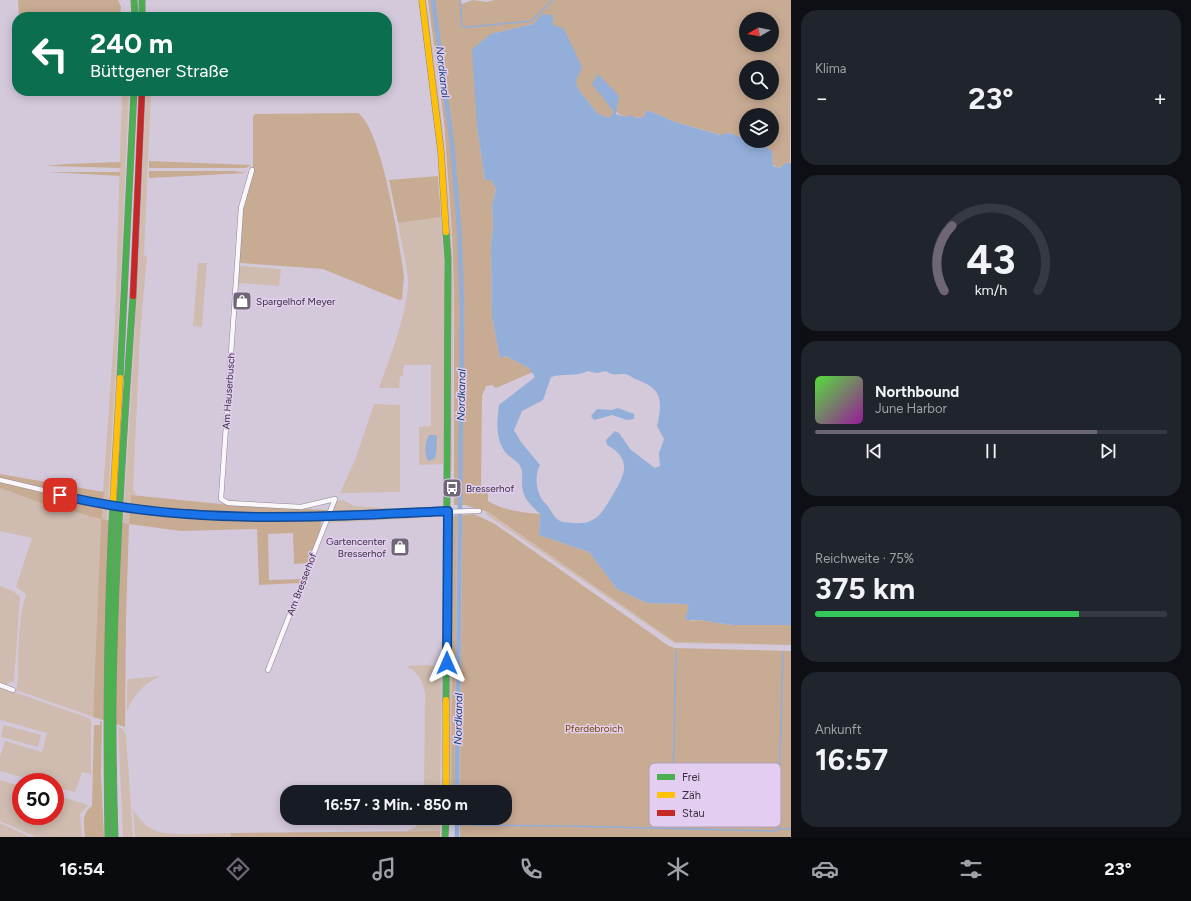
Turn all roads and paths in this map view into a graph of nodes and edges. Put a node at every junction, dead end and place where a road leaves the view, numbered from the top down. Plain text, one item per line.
1 (134, 0) edge
2 (142, 0) edge
3 (422, 0) edge
4 (135, 12) edge
5 (142, 12) edge
6 (134, 96) edge
7 (142, 96) edge
8 (252, 170) dead end
9 (0, 480) edge
10 (335, 499) joint
11 (448, 511) junction
12 (479, 511) dead end
13 (328, 516) junction
14 (268, 670) dead end
15 (0, 685) edge
16 (12, 690) dead end
17 (446, 785) edge
18 (446, 825) edge
19 (108, 837) edge
20 (116, 837) edge
21 (445, 837) edge

1 - 4 main road
2 - 5 main road
3 - 11 main road
6 - 19 main road
7 - 20 main road
8 - 10 street, Am Hauserbusch
9 - 13 street, bridge
10 - 13 street, Am Bresserhof
11 - 12 street
11 - 13 street
11 - 17 main road
13 - 14 street, Am Bresserhof
15 - 16 street
18 - 21 main road

